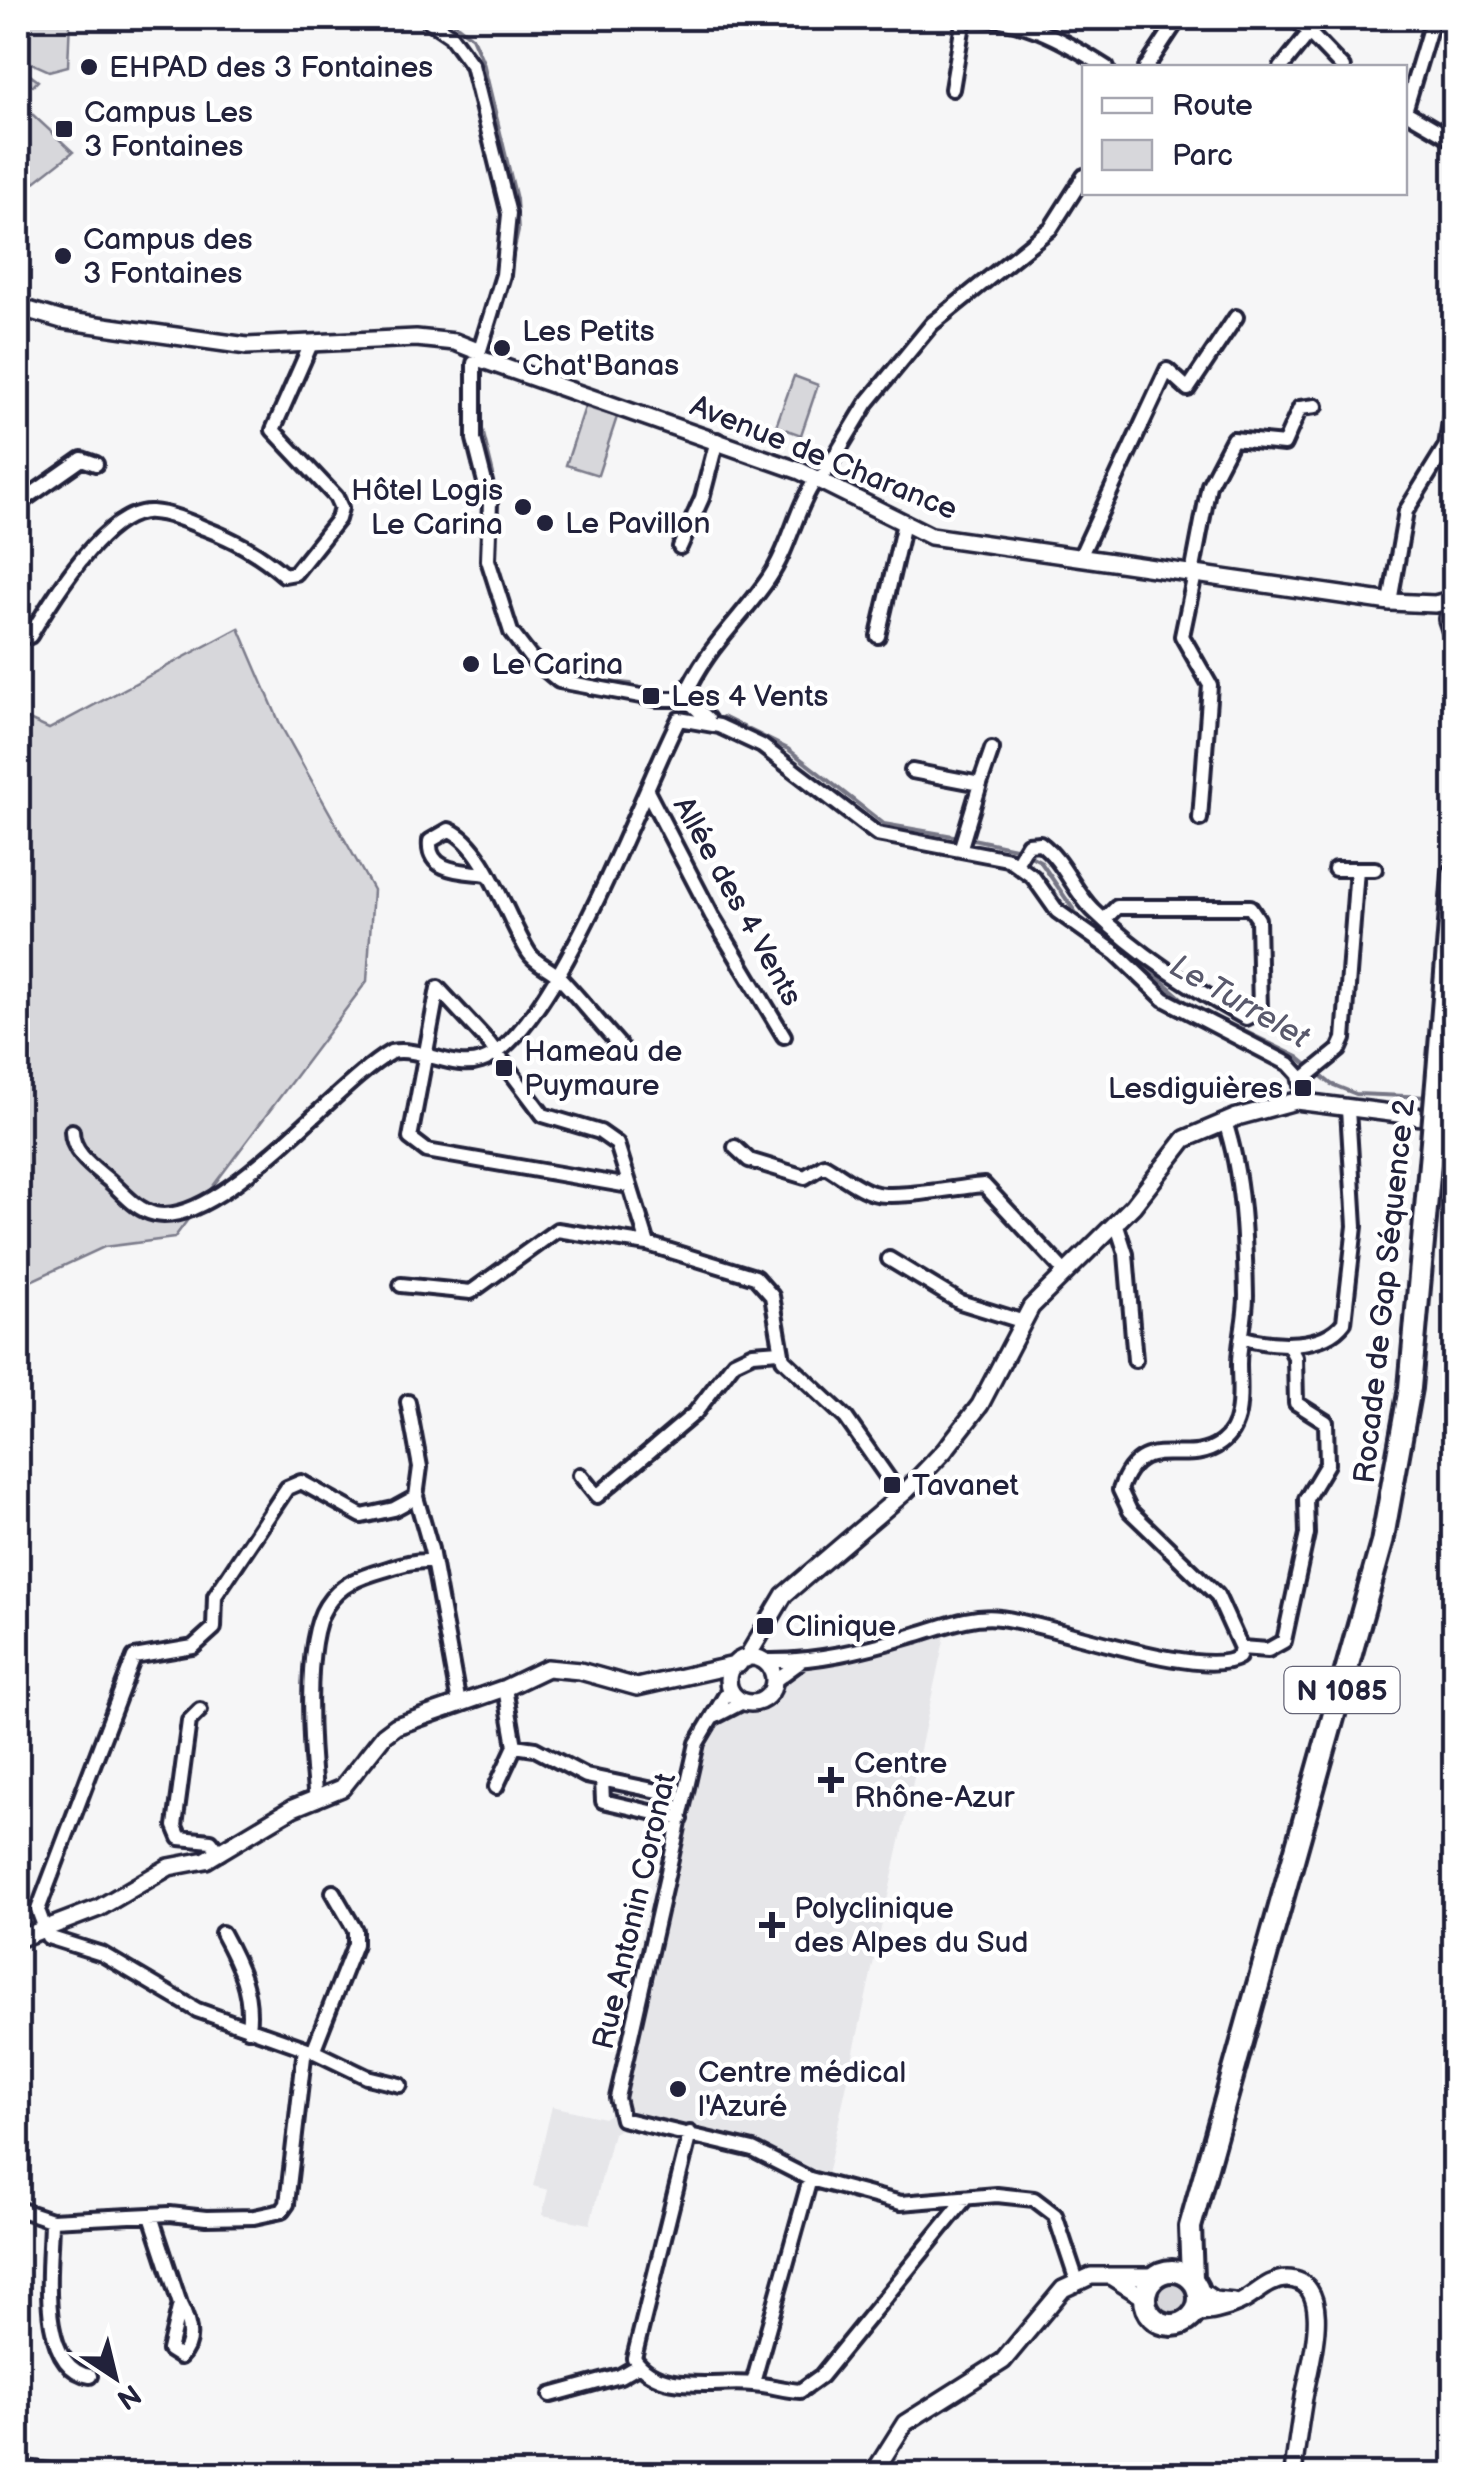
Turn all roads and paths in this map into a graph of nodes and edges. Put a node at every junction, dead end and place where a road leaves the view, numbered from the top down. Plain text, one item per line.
1 (425, 18) edge
2 (1178, 18) edge
3 (1295, 18) edge
4 (1433, 18) edge
5 (1309, 33) junction
6 (1101, 65) edge
7 (1148, 65) edge
8 (1282, 65) edge
9 (1340, 65) edge
10 (952, 89) dead end
11 (1407, 104) edge
12 (1407, 112) edge
13 (1454, 140) edge
14 (1082, 179) edge
15 (18, 306) edge
16 (1236, 317) dead end
17 (310, 346) junction
18 (476, 356) junction
19 (1454, 396) edge
20 (1316, 406) dead end
21 (717, 440) junction
22 (96, 464) dead end
23 (818, 480) junction
24 (18, 504) edge
25 (904, 524) junction
26 (680, 548) dead end
27 (1081, 555) junction
28 (1193, 574) junction
29 (1454, 600) edge
30 (1390, 602) junction
31 (1453, 629) edge
32 (30, 636) dead end
33 (878, 636) dead end
34 (682, 709) junction
35 (992, 750) dead end
36 (912, 771) dead end
37 (980, 784) junction
38 (647, 791) junction
39 (1200, 819) dead end
40 (963, 841) junction
41 (1021, 856) junction
42 (1335, 868) dead end
43 (1357, 868) junction
44 (1375, 869) dead end
45 (486, 874) junction
46 (1454, 874) edge
47 (1104, 920) junction
48 (558, 976) junction
49 (784, 1036) dead end
50 (622, 1048) dead end
51 (424, 1053) junction
52 (494, 1053) junction
53 (1310, 1074) junction
54 (1304, 1102) junction
55 (1348, 1109) junction
56 (1454, 1120) edge
57 (1225, 1122) junction
58 (72, 1131) dead end
59 (735, 1147) dead end
60 (629, 1186) junction
61 (1116, 1224) junction
62 (648, 1244) junction
63 (890, 1259) dead end
64 (1064, 1271) junction
65 (401, 1285) dead end
66 (1021, 1322) junction
67 (1244, 1338) junction
68 (1288, 1346) junction
69 (779, 1352) junction
70 (1134, 1360) dead end
71 (408, 1402) dead end
72 (580, 1475) dead end
73 (900, 1496) junction
74 (416, 1497) junction
75 (430, 1560) junction
76 (765, 1626) junction
77 (1238, 1654) junction
78 (766, 1660) junction
79 (803, 1660) junction
80 (742, 1661) junction
81 (704, 1670) junction
82 (774, 1682) junction
83 (505, 1688) junction
84 (727, 1688) junction
85 (741, 1703) junction
86 (459, 1704) junction
87 (200, 1710) dead end
88 (708, 1721) junction
89 (515, 1746) junction
90 (602, 1780) junction
91 (496, 1786) dead end
92 (663, 1792) dead end
93 (316, 1800) junction
94 (680, 1819) junction
95 (220, 1853) junction
96 (333, 1892) dead end
97 (42, 1930) junction
98 (222, 1933) dead end
99 (18, 1939) edge
100 (248, 2028) junction
101 (309, 2050) junction
102 (400, 2085) dead end
103 (690, 2133) junction
104 (810, 2179) junction
105 (966, 2198) junction
106 (18, 2209) edge
107 (152, 2216) junction
108 (51, 2220) junction
109 (1190, 2227) junction
110 (1159, 2273) junction
111 (1106, 2274) junction
112 (1077, 2281) junction
113 (1195, 2284) junction
114 (1145, 2298) junction
115 (1243, 2302) junction
116 (180, 2304) dead end
117 (1193, 2314) junction
118 (639, 2365) junction
119 (90, 2376) dead end
120 (752, 2383) junction
121 (550, 2395) dead end
122 (18, 2468) edge
123 (66, 2474) edge
124 (873, 2474) edge
125 (1293, 2474) edge

1 - 18 street
2 - 7 street
3 - 5 street
4 - 11 street
5 - 8 street
5 - 9 street
6 - 10 street
12 - 13 street
14 - 23 street
15 - 17 street, Avenue de Charance
16 - 27 street
17 - 18 street, Avenue de Charance
17 - 32 street
18 - 21 street, Avenue de Charance
18 - 34 street
19 - 30 street
20 - 28 street
21 - 23 street, Avenue de Charance
21 - 26 street
22 - 24 street
23 - 25 street, Avenue de Charance
23 - 34 street
25 - 27 street, Avenue de Charance
25 - 33 street
27 - 28 street, Avenue de Charance
28 - 30 street, Avenue de Charance
28 - 39 street
29 - 30 street, Avenue de Charance
29 - 31 main road
30 - 31 street, Avenue de Charance
34 - 38 street
34 - 40 street
35 - 37 street
36 - 37 street
37 - 40 street
38 - 48 street
38 - 49 street, Allée des 4 Vents
40 - 41 street
41 - 47 street
41 - 53 street
42 - 43 street
43 - 44 street
43 - 53 street
45 - 45 street
45 - 48 street
46 - 109 main road, Rocade de Gap Séquence 2 / N 1085, bridge
47 - 47 street
48 - 50 street
48 - 52 street
51 - 52 street
51 - 52 street
51 - 58 street
51 - 60 street
52 - 60 street
53 - 54 street
54 - 55 street
54 - 57 street
55 - 56 street
55 - 68 street
57 - 61 street
57 - 67 street
59 - 64 street
60 - 62 street
61 - 64 street
61 - 70 street
62 - 65 street
62 - 69 street
63 - 66 street
64 - 66 street
66 - 73 street
67 - 68 street
67 - 77 street
68 - 77 street
69 - 72 street
69 - 73 street
71 - 74 street
73 - 76 street
74 - 75 street
74 - 97 street
75 - 86 street
75 - 93 street
76 - 78 street
76 - 80 street
77 - 79 street
78 - 79 street
78 - 80 street
78 - 82 street
79 - 82 street
80 - 81 street
80 - 84 street
81 - 83 street
81 - 84 street
82 - 85 street
83 - 86 street
83 - 89 street
84 - 85 street
84 - 88 street, Rue Antonin Coronat
85 - 88 street
86 - 93 street
87 - 95 street
88 - 94 street, Rue Antonin Coronat
89 - 90 street
89 - 91 street
90 - 92 street
90 - 94 street
93 - 95 street
94 - 103 street, Rue Antonin Coronat
95 - 97 street
96 - 101 street
97 - 99 street
97 - 100 street
98 - 100 street
100 - 101 street
101 - 102 street
101 - 107 street
103 - 104 street
103 - 118 street
104 - 105 street
104 - 120 street
105 - 112 street
105 - 120 street
106 - 108 street
107 - 108 street
107 - 116 street
108 - 119 street
109 - 110 main road, Rocade de Gap Séquence 2 / N 1085
109 - 113 main road, Rocade de Gap Séquence 2 / N 1085
110 - 111 street
110 - 113 main road
110 - 114 main road
111 - 112 street
111 - 114 street
112 - 124 street
113 - 115 street
113 - 117 main road
114 - 117 main road
115 - 117 street
115 - 125 street
118 - 120 street
118 - 121 street
122 - 123 street

